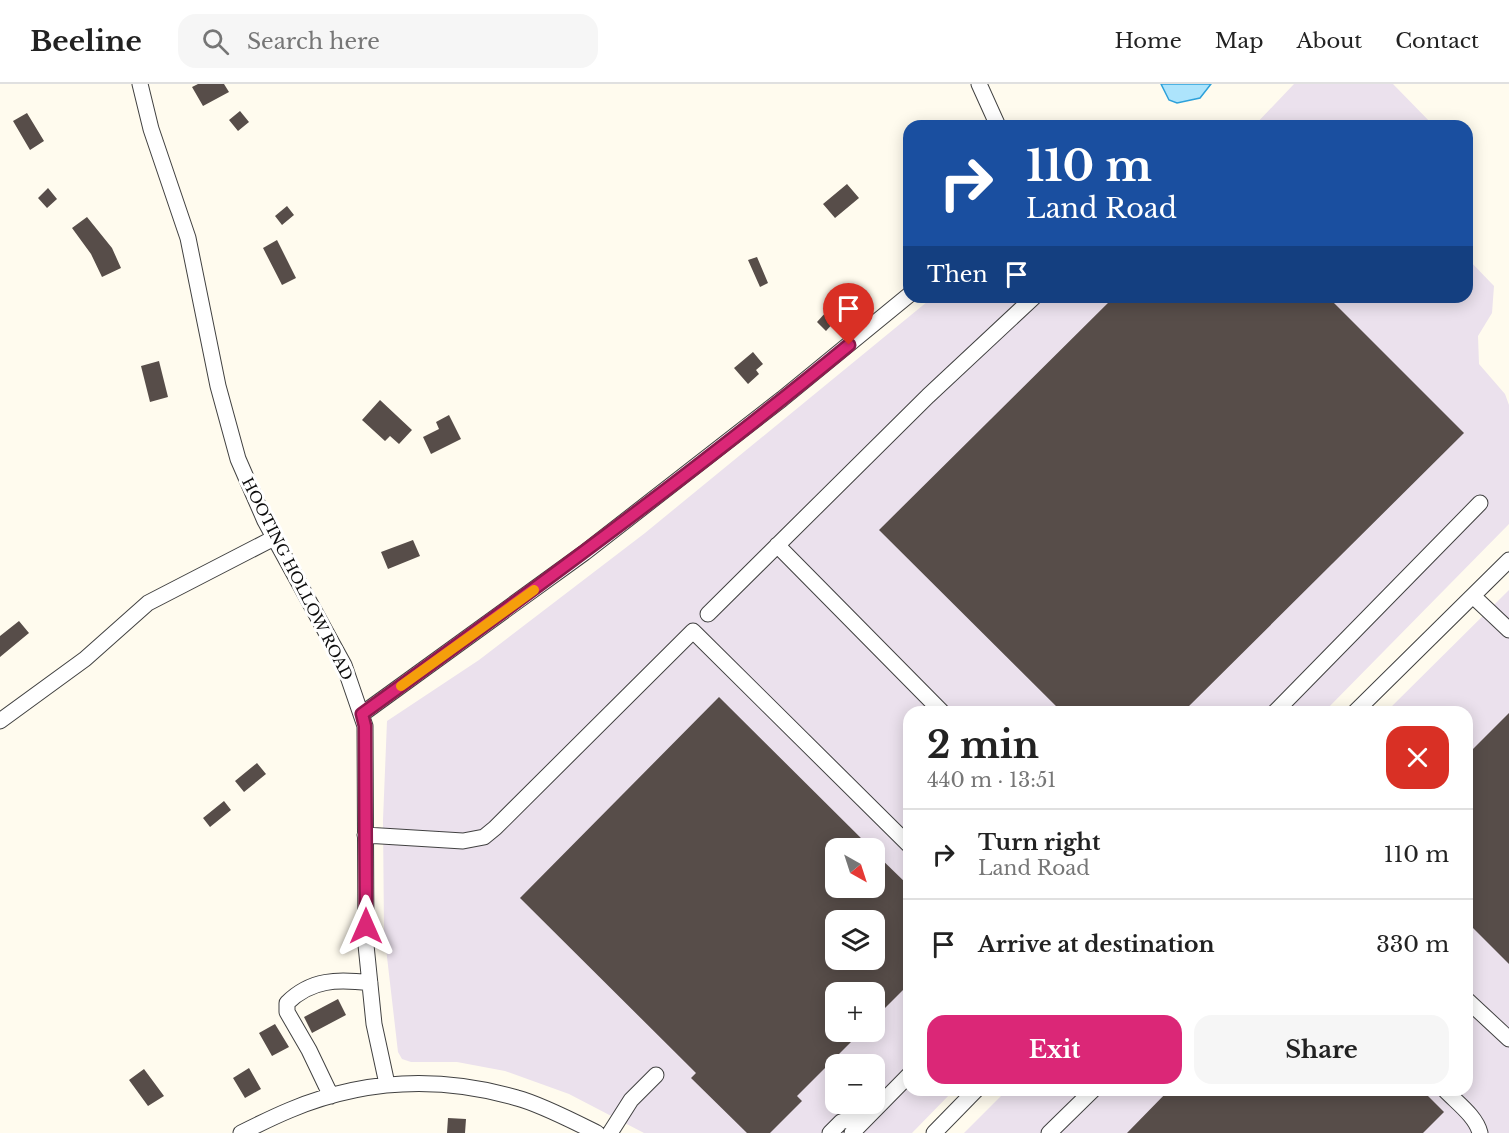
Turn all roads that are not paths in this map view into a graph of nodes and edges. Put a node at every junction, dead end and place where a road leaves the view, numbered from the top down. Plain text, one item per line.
1 (140, 84) edge
2 (979, 84) edge
3 (995, 120) edge
4 (903, 300) edge
5 (1028, 303) edge
6 (1480, 503) dead end
7 (273, 538) junction
8 (777, 545) junction
9 (1509, 560) edge
10 (1473, 596) junction
11 (708, 614) dead end
12 (1509, 630) edge
13 (936, 706) edge
14 (1281, 706) edge
15 (1361, 706) edge
16 (362, 714) junction
17 (0, 721) edge
18 (365, 835) junction
19 (903, 839) edge
20 (370, 983) junction
21 (1473, 1006) edge
22 (1509, 1039) edge
23 (656, 1075) dead end
24 (903, 1081) edge
25 (387, 1084) junction
26 (331, 1096) junction
27 (970, 1096) edge
28 (1087, 1096) edge
29 (1451, 1096) edge
30 (885, 1099) edge
31 (862, 1114) edge
32 (870, 1114) edge
33 (273, 1126) edge
34 (241, 1133) edge
35 (597, 1133) edge
36 (610, 1133) edge
37 (830, 1133) edge
38 (852, 1133) edge
39 (934, 1133) edge
40 (1048, 1133) edge
41 (1480, 1133) edge

1 - 7 street, HOOTING HOLLOW ROAD
2 - 3 street
4 - 16 street
5 - 8 street
6 - 14 street
7 - 16 street, HOOTING HOLLOW ROAD
7 - 17 street
8 - 11 street
8 - 13 street
9 - 10 street
10 - 12 street
10 - 15 street
16 - 18 street, HOOTING HOLLOW ROAD
18 - 19 street
18 - 20 street, HOOTING HOLLOW ROAD
20 - 25 street, HOOTING HOLLOW ROAD
20 - 26 street
21 - 22 street
23 - 36 street
24 - 30 street
25 - 26 street
25 - 35 street
26 - 33 street
27 - 39 street
28 - 40 street
29 - 41 street
31 - 37 street
32 - 38 street
33 - 34 street

